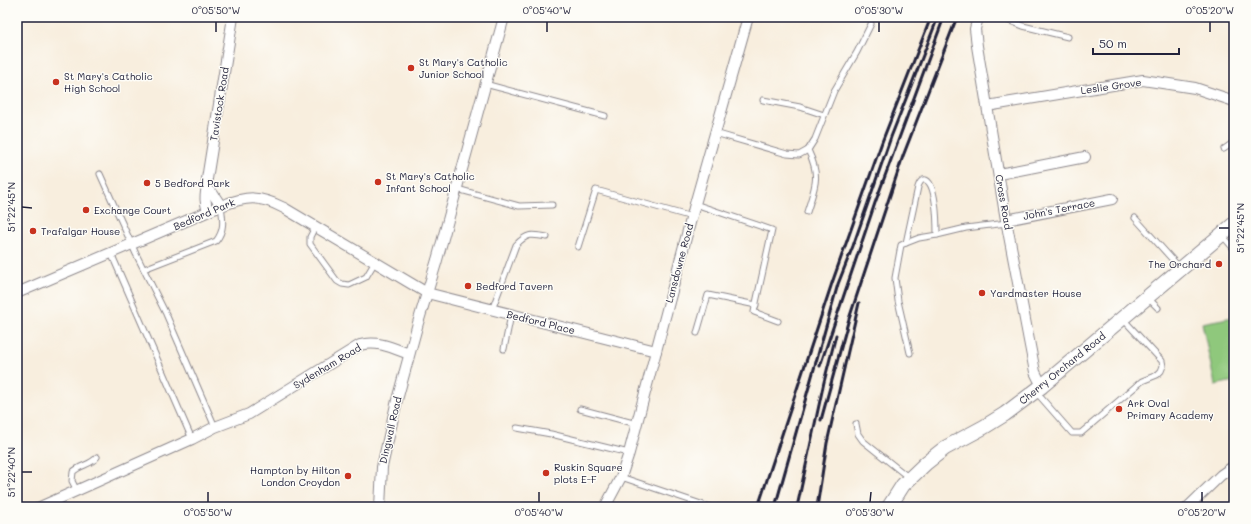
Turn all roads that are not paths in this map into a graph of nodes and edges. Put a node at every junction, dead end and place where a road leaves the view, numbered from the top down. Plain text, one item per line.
1 (233, 17) edge
2 (504, 17) edge
3 (748, 17) edge
4 (978, 17) edge
5 (1000, 17) edge
6 (871, 24) dead end
7 (1068, 37) dead end
8 (485, 84) junction
9 (763, 100) dead end
10 (1234, 101) edge
11 (987, 106) junction
12 (824, 115) junction
13 (605, 116) dead end
14 (715, 133) junction
15 (1234, 142) edge
16 (1224, 149) dead end
17 (808, 150) junction
18 (1085, 157) dead end
19 (100, 174) dead end
20 (999, 174) junction
21 (457, 189) junction
22 (207, 190) junction
23 (1112, 199) dead end
24 (695, 204) junction
25 (552, 205) dead end
26 (221, 206) junction
27 (208, 212) junction
28 (807, 212) dead end
29 (692, 218) junction
30 (1135, 218) dead end
31 (1007, 221) junction
32 (1234, 224) edge
33 (315, 226) junction
34 (1222, 234) junction
35 (937, 235) junction
36 (547, 237) dead end
37 (906, 243) junction
38 (132, 244) junction
39 (578, 247) dead end
40 (1234, 249) edge
41 (111, 253) junction
42 (375, 262) junction
43 (144, 269) junction
44 (1180, 269) junction
45 (17, 293) edge
46 (427, 293) junction
47 (1147, 297) junction
48 (756, 305) junction
49 (1158, 308) dead end
50 (492, 310) junction
51 (511, 315) junction
52 (1122, 318) junction
53 (778, 321) dead end
54 (697, 333) dead end
55 (504, 349) dead end
56 (656, 351) junction
57 (910, 353) dead end
58 (409, 354) junction
59 (1039, 388) junction
60 (580, 409) dead end
61 (637, 424) junction
62 (856, 424) dead end
63 (215, 427) junction
64 (517, 428) dead end
65 (192, 439) junction
66 (629, 453) junction
67 (97, 457) dead end
68 (1234, 466) edge
69 (621, 477) junction
70 (909, 478) junction
71 (76, 491) junction
72 (40, 507) edge
73 (380, 507) edge
74 (605, 507) edge
75 (710, 507) edge
76 (889, 507) edge
77 (1188, 507) edge

1 - 22 street, Tavistock Road
2 - 8 street
3 - 14 street, Lansdowne Road
4 - 11 street, Cross Road
5 - 7 lane
6 - 12 lane
8 - 13 lane
8 - 21 street
9 - 12 lane
10 - 11 street, Leslie Grove
11 - 20 street, Cross Road
12 - 17 lane
14 - 17 lane
14 - 24 street, Lansdowne Road
15 - 16 lane
17 - 28 lane
18 - 20 street
19 - 38 lane
20 - 31 street, Cross Road
21 - 25 lane
21 - 46 street
22 - 26 street
22 - 27 street, Tavistock Road
23 - 31 street, John's Terrace
24 - 29 street, Lansdowne Road
24 - 48 lane
26 - 27 street, Bedford Park
26 - 33 street, Bedford Park
26 - 43 lane
27 - 38 street, Bedford Park
29 - 39 lane
29 - 56 street, Lansdowne Road
30 - 44 lane
31 - 35 lane
31 - 59 street, Cross Road
32 - 34 street, Cherry Orchard Road
33 - 42 street, Bedford Park
33 - 42 lane
34 - 40 lane
34 - 44 street, Cherry Orchard Road
35 - 37 lane
35 - 37 lane
36 - 50 lane
37 - 57 lane
38 - 41 street, Bedford Park
38 - 43 lane
41 - 45 street, Bedford Park
41 - 65 lane
42 - 46 street, Bedford Park
43 - 63 lane
44 - 47 street, Cherry Orchard Road
46 - 50 street, Bedford Place
46 - 58 street
47 - 49 lane
47 - 52 street, Cherry Orchard Road
48 - 53 lane
48 - 54 lane
50 - 51 street, Bedford Place
51 - 55 lane
51 - 56 street, Bedford Place
52 - 59 street, Cherry Orchard Road
52 - 59 lane
56 - 61 street, Lansdowne Road
58 - 63 street, Sydenham Road
58 - 73 street, Dingwall Road
59 - 70 street, Cherry Orchard Road
60 - 61 lane
61 - 66 street, Lansdowne Road
62 - 70 lane
63 - 65 street, Sydenham Road
64 - 66 lane
65 - 71 street, Sydenham Road
66 - 69 street, Lansdowne Road
67 - 71 lane
68 - 77 street
69 - 74 street, Lansdowne Road
69 - 75 lane
70 - 76 street, Cherry Orchard Road
71 - 72 street, Sydenham Road

